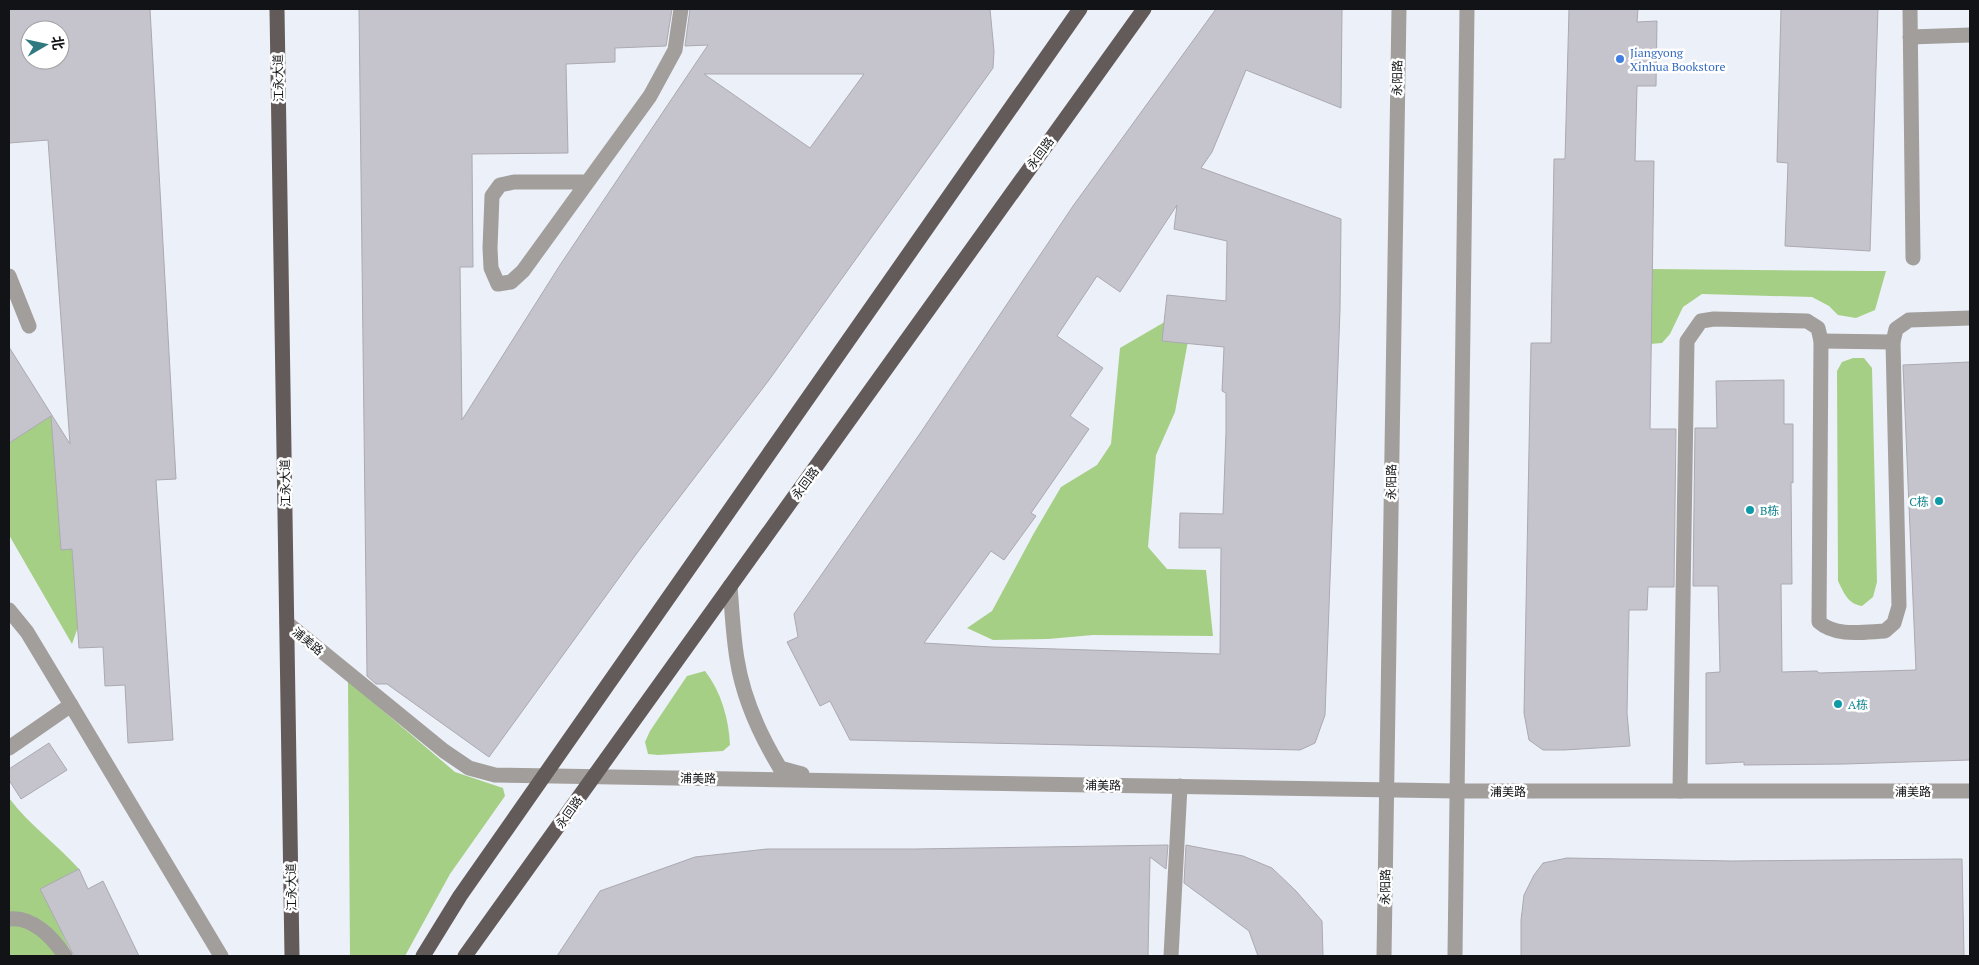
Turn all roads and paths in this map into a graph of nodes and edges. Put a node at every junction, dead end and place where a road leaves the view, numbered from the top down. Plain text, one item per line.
1 (277, 9) edge
2 (681, 9) edge
3 (1080, 9) edge
4 (1144, 9) edge
5 (1398, 9) edge
6 (1467, 9) edge
7 (1910, 9) edge
8 (1970, 35) edge
9 (1910, 37) junction
10 (588, 182) junction
11 (1913, 258) dead end
12 (9, 276) edge
13 (1970, 318) edge
14 (29, 326) dead end
15 (1821, 341) junction
16 (1894, 342) junction
17 (730, 586) junction
18 (9, 610) edge
19 (287, 623) junction
20 (71, 705) junction
21 (9, 748) edge
22 (545, 776) junction
23 (594, 776) junction
24 (822, 780) junction
25 (1180, 786) junction
26 (1386, 790) junction
27 (1458, 791) junction
28 (1680, 791) junction
29 (1970, 791) edge
30 (9, 920) edge
31 (65, 956) edge
32 (221, 956) edge
33 (292, 956) edge
34 (423, 956) edge
35 (465, 956) edge
36 (1171, 956) edge
37 (1384, 956) edge
38 (1455, 956) edge

1 - 19 main road, 江永大道
2 - 10 street
3 - 22 main road
4 - 17 main road, 永回路
5 - 26 street, 永阳路
6 - 27 street
7 - 9 street
8 - 9 street
9 - 11 street
10 - 10 street
12 - 14 street
13 - 16 street
15 - 16 street
15 - 16 street
15 - 28 street
17 - 23 main road, 永回路
17 - 24 street
18 - 20 street
19 - 22 street, 浦美路
19 - 33 main road, 江永大道
20 - 21 street
20 - 32 street
22 - 23 street, 浦美路
22 - 34 main road
23 - 24 street, 浦美路
23 - 35 main road, 永回路
24 - 25 street, 浦美路
25 - 26 street, 浦美路
25 - 36 street
26 - 27 street, 浦美路
26 - 37 street, 永阳路
27 - 28 street, 浦美路
27 - 38 street
28 - 29 street, 浦美路
30 - 31 street

